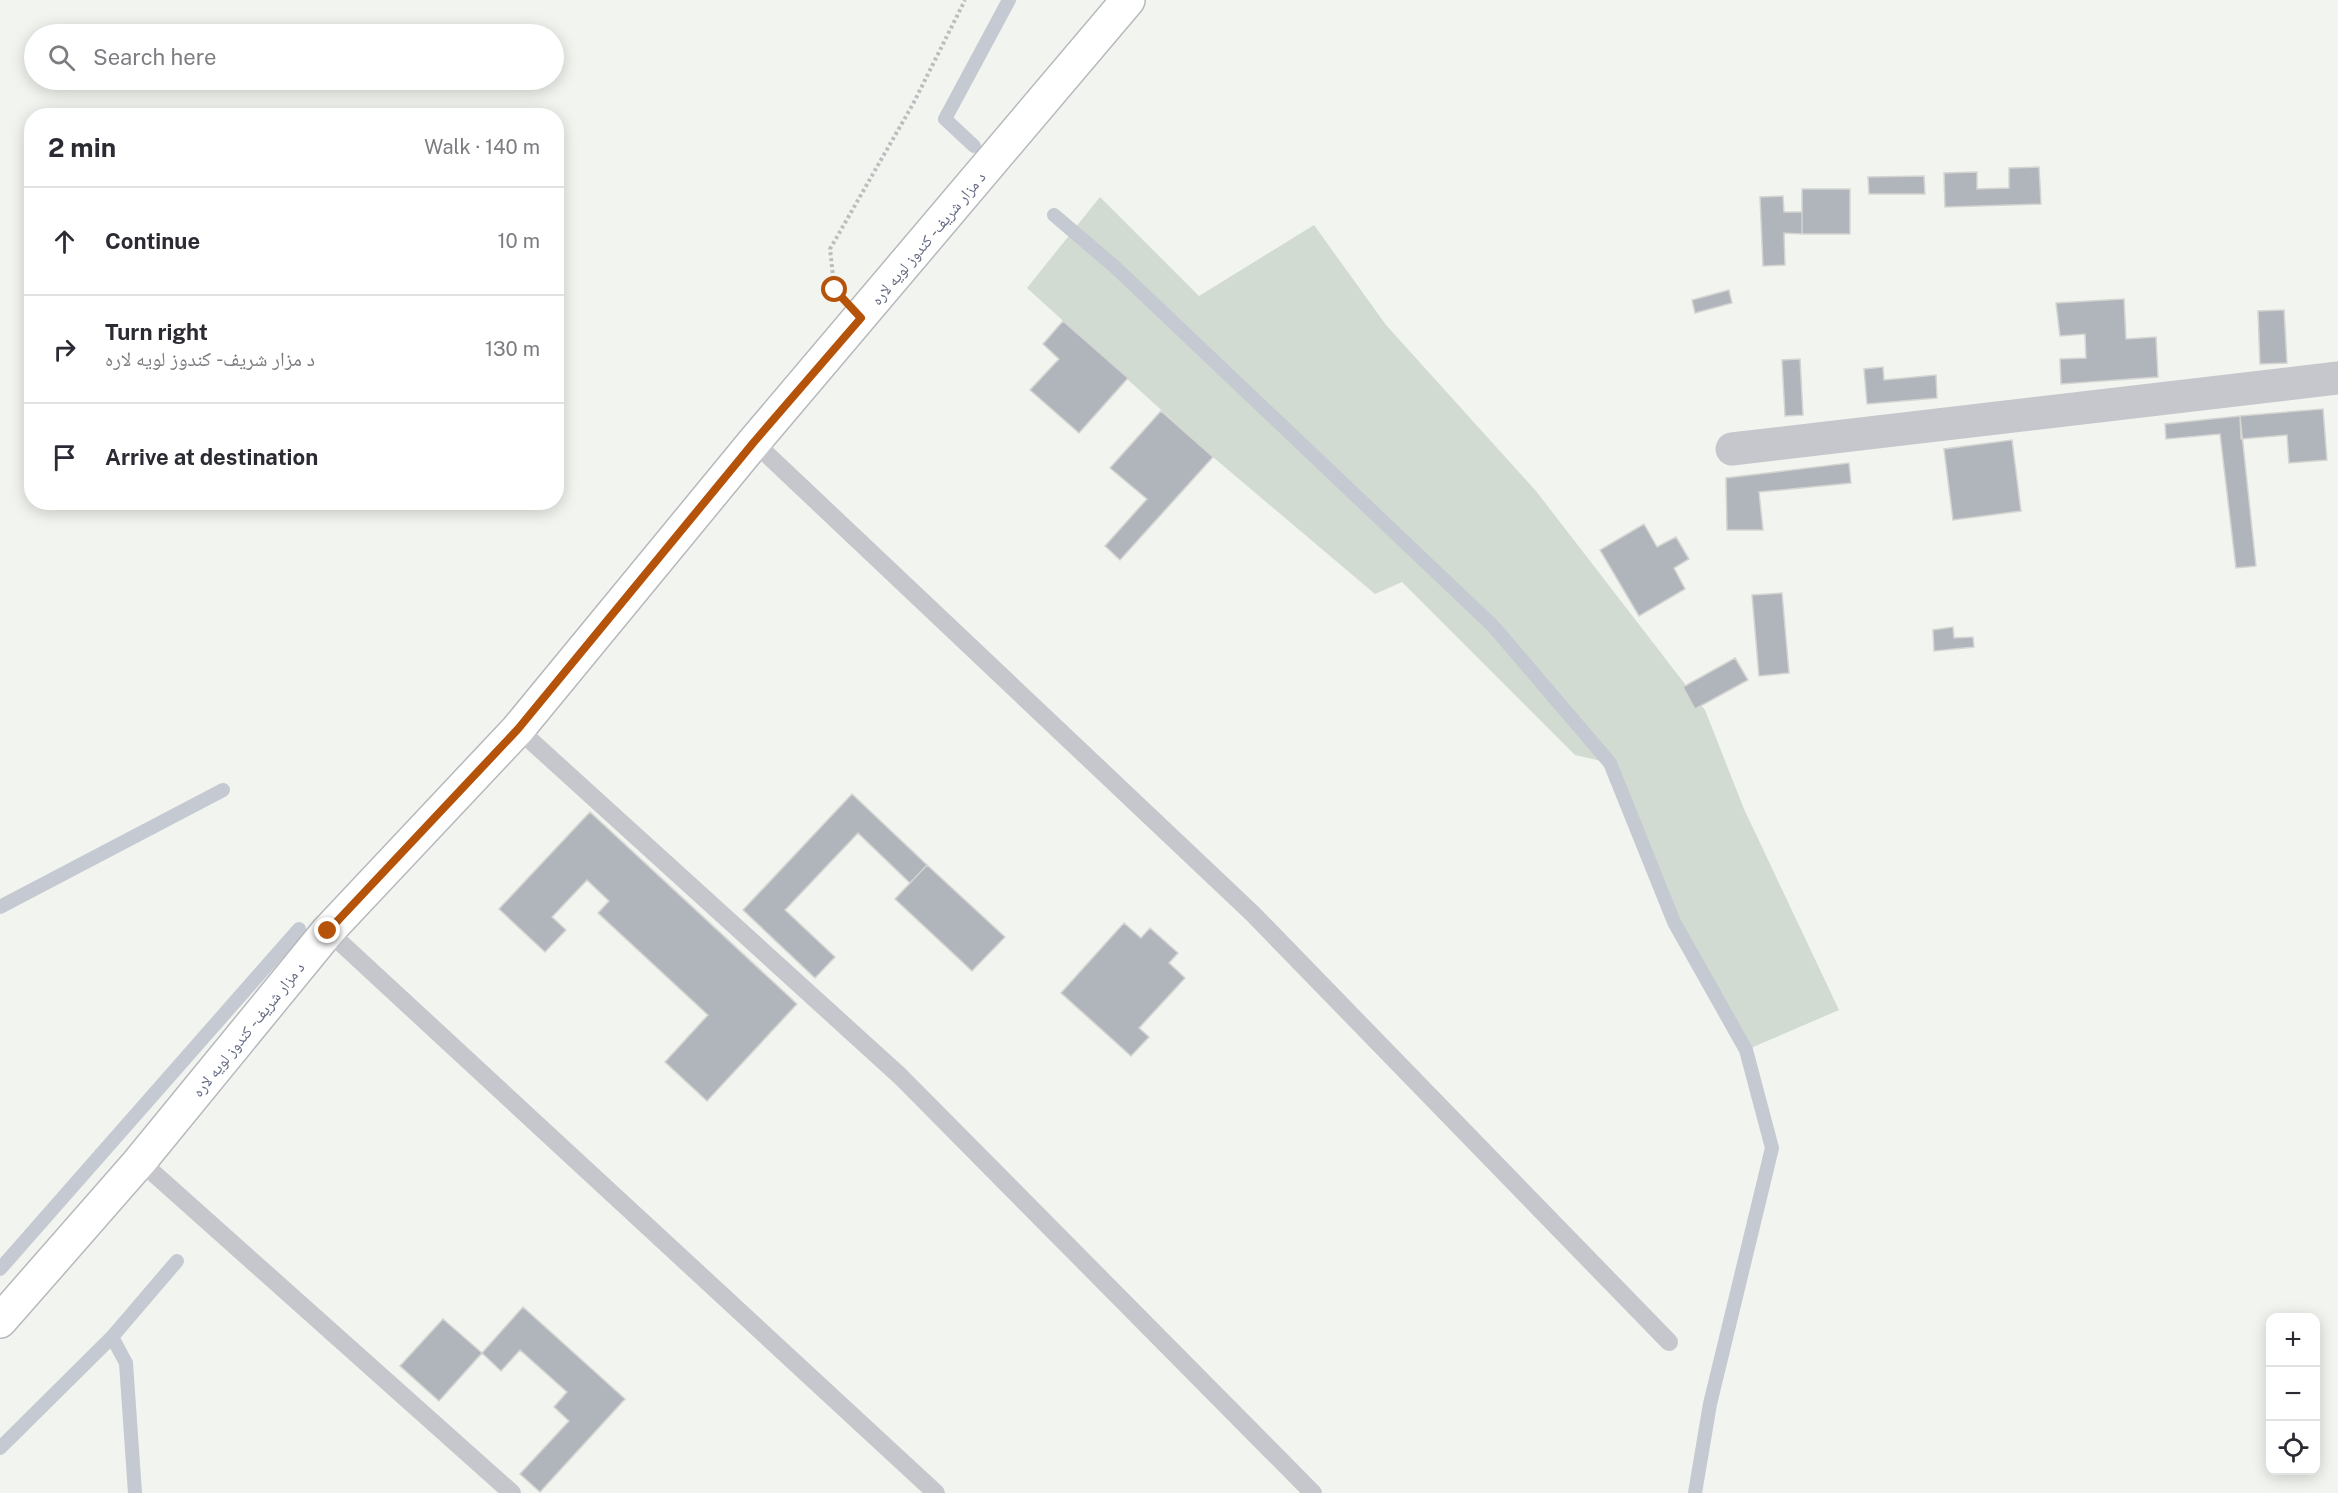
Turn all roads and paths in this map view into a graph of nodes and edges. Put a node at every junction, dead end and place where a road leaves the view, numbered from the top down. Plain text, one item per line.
1 (965, 0) edge
2 (1128, 0) edge
3 (861, 318) junction
4 (2338, 378) edge
5 (754, 442) junction
6 (1732, 449) dead end
7 (518, 729) junction
8 (328, 931) junction
9 (140, 1161) junction
10 (0, 1321) edge
11 (1669, 1342) dead end
12 (512, 1493) edge
13 (936, 1493) edge
14 (1313, 1493) edge

1 - 3 path
2 - 3 main road, د مزار شریف - کندوز لویه لاره
3 - 5 main road, د مزار شریف - کندوز لویه لاره
4 - 6 street
5 - 7 main road, د مزار شریف - کندوز لویه لاره
5 - 11 lane
7 - 8 main road, د مزار شریف - کندوز لویه لاره
7 - 14 lane
8 - 9 main road, د مزار شریف - کندوز لویه لاره
8 - 13 lane
9 - 10 main road, د مزار شریف - کندوز لویه لاره
9 - 12 lane

